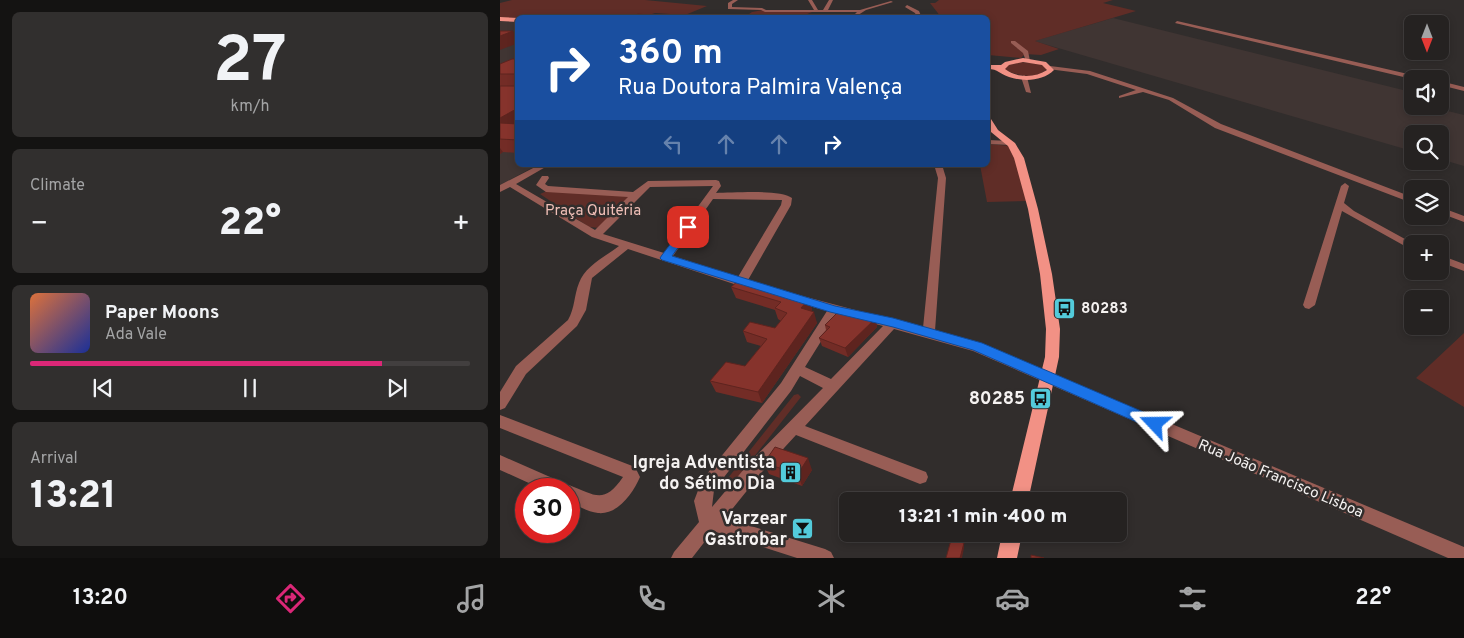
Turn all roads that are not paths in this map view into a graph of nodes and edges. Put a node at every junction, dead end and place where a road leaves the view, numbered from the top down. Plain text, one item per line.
1 (736, 0) edge
2 (810, 0) edge
3 (831, 0) edge
4 (889, 1) edge
5 (908, 6) dead end
6 (816, 11) junction
7 (825, 11) junction
8 (860, 11) junction
9 (807, 15) edge
10 (857, 15) edge
11 (918, 15) edge
12 (500, 18) edge
13 (515, 20) edge
14 (1177, 22) dead end
15 (1013, 42) dead end
16 (1028, 60) junction
17 (990, 68) edge
18 (1050, 68) junction
19 (1002, 69) junction
20 (1404, 75) edge
21 (1024, 77) junction
22 (1449, 85) edge
23 (1464, 89) edge
24 (1142, 90) junction
25 (1029, 92) dead end
26 (1121, 97) dead end
27 (990, 124) edge
28 (990, 142) edge
29 (1010, 143) junction
30 (542, 167) edge
31 (939, 168) dead end
32 (545, 178) dead end
33 (1345, 186) dead end
34 (505, 187) edge
35 (635, 194) junction
36 (710, 196) junction
37 (1404, 197) edge
38 (1341, 205) junction
39 (1449, 213) edge
40 (1464, 219) edge
41 (596, 235) junction
42 (1404, 243) edge
43 (627, 245) junction
44 (666, 258) junction
45 (1449, 262) edge
46 (1464, 268) edge
47 (741, 282) junction
48 (760, 287) edge
49 (788, 296) edge
50 (1310, 305) dead end
51 (834, 310) junction
52 (893, 322) junction
53 (929, 332) junction
54 (797, 370) junction
55 (1046, 377) junction
56 (832, 386) junction
57 (500, 404) edge
58 (500, 421) edge
59 (794, 428) junction
60 (500, 462) edge
61 (920, 477) dead end
62 (536, 478) edge
63 (1021, 492) edge
64 (580, 498) edge
65 (711, 522) junction
66 (1010, 542) edge
67 (1464, 556) edge
68 (680, 558) edge
69 (826, 558) edge
70 (1006, 558) edge

1 - 6 street
2 - 6 street
3 - 7 street
4 - 8 street
5 - 11 street
6 - 7 street
6 - 9 street
7 - 8 street
8 - 10 street
12 - 13 main road
14 - 20 street
15 - 16 street
16 - 18 main road
16 - 19 main road
17 - 19 main road
18 - 21 main road
18 - 24 street
19 - 21 main road
21 - 25 street
22 - 23 street
24 - 26 street
24 - 37 street
27 - 29 main road
28 - 29 street
29 - 55 main road
30 - 34 street
31 - 53 street
32 - 35 street
33 - 38 street
34 - 41 street
35 - 36 street
35 - 41 street
36 - 44 street
36 - 47 street
38 - 42 street
38 - 50 street
39 - 40 street
41 - 43 street
43 - 44 street
43 - 57 street
44 - 47 street
45 - 46 street
47 - 48 street
49 - 51 street, Rua João Francisco Lisboa
51 - 52 street, Rua João Francisco Lisboa
51 - 54 street
52 - 53 street, Rua João Francisco Lisboa
52 - 56 street
53 - 55 street, Rua João Francisco Lisboa
54 - 56 street
54 - 65 street
55 - 63 main road
55 - 67 street, Rua João Francisco Lisboa
56 - 59 street
58 - 64 street
59 - 61 street
59 - 65 street
60 - 62 street
65 - 68 street
65 - 69 street
66 - 70 main road

